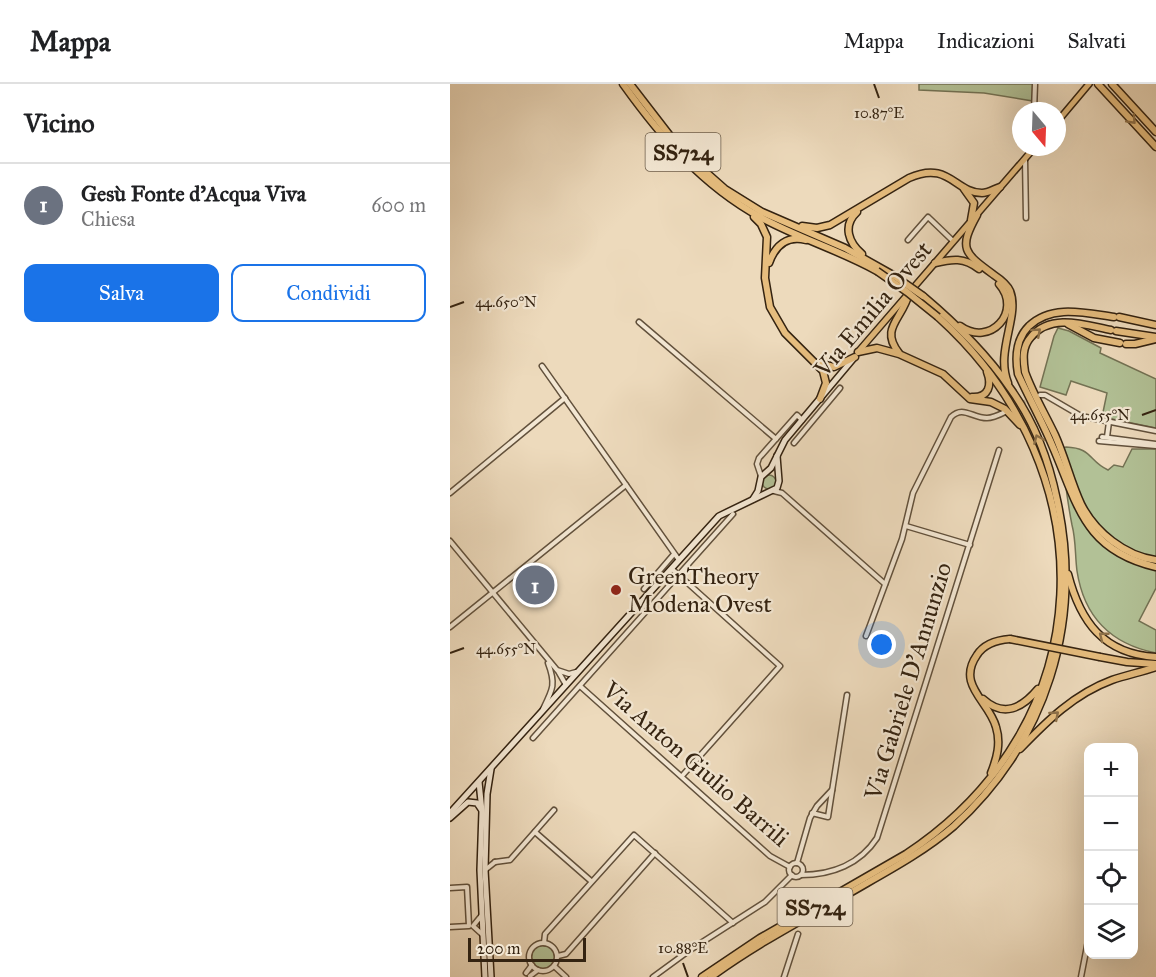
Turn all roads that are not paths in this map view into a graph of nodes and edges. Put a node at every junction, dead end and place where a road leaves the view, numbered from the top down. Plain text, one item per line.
1 (622, 84) edge
2 (630, 84) edge
3 (1035, 84) edge
4 (1089, 84) edge
5 (1098, 84) edge
6 (1113, 85) edge
7 (1034, 102) edge
8 (1066, 111) edge
9 (1156, 132) edge
10 (1156, 147) edge
11 (1027, 156) edge
12 (1025, 159) junction
13 (955, 181) junction
14 (1000, 187) junction
15 (729, 198) junction
16 (866, 204) junction
17 (762, 212) junction
18 (977, 215) junction
19 (1026, 218) dead end
20 (969, 225) junction
21 (908, 240) dead end
22 (954, 242) junction
23 (833, 248) junction
24 (870, 260) junction
25 (935, 263) junction
26 (766, 269) junction
27 (878, 269) junction
28 (909, 293) junction
29 (942, 315) junction
30 (639, 322) dead end
31 (1065, 323) junction
32 (1156, 325) edge
33 (1156, 338) edge
34 (857, 354) junction
35 (899, 354) junction
36 (816, 363) junction
37 (542, 366) dead end
38 (985, 366) junction
39 (840, 388) dead end
40 (1011, 389) junction
41 (963, 393) junction
42 (1040, 395) dead end
43 (565, 398) junction
44 (820, 399) junction
45 (826, 404) junction
46 (1005, 411) tunnel mouth
47 (802, 420) junction
48 (1109, 422) junction
49 (1156, 430) edge
50 (1026, 433) junction
51 (776, 439) junction
52 (794, 443) dead end
53 (1156, 445) edge
54 (999, 450) dead end
55 (777, 456) junction
56 (763, 473) junction
57 (779, 481) junction
58 (760, 484) junction
59 (626, 485) junction
60 (771, 491) junction
61 (450, 493) edge
62 (782, 493) junction
63 (745, 504) junction
64 (733, 514) dead end
65 (906, 526) junction
66 (450, 541) edge
67 (970, 545) junction
68 (674, 554) junction
69 (1156, 560) edge
70 (679, 561) junction
71 (1066, 566) junction
72 (1156, 567) edge
73 (672, 569) junction
74 (678, 575) junction
75 (885, 584) junction
76 (644, 589) dead end
77 (492, 592) junction
78 (450, 627) edge
79 (866, 636) dead end
80 (606, 643) junction
81 (613, 649) junction
82 (1156, 657) edge
83 (547, 659) junction
84 (1156, 666) edge
85 (582, 669) junction
86 (557, 670) junction
87 (554, 680) junction
88 (1042, 684) junction
89 (566, 686) junction
90 (580, 686) junction
91 (975, 692) junction
92 (847, 695) dead end
93 (539, 716) junction
94 (533, 738) dead end
95 (1014, 757) junction
96 (492, 768) junction
97 (682, 776) junction
98 (989, 779) junction
99 (479, 782) junction
100 (833, 789) junction
101 (487, 795) junction
102 (554, 810) dead end
103 (482, 811) junction
104 (450, 813) edge
105 (812, 813) junction
106 (450, 818) edge
107 (535, 832) junction
108 (656, 853) junction
109 (486, 855) junction
110 (495, 862) junction
111 (797, 863) junction
112 (790, 867) junction
113 (485, 870) junction
114 (792, 875) junction
115 (801, 875) junction
116 (591, 881) junction
117 (450, 888) edge
118 (482, 914) junction
119 (733, 923) junction
120 (471, 926) junction
121 (450, 927) edge
122 (798, 934) dead end
123 (483, 935) junction
124 (544, 943) junction
125 (558, 956) junction
126 (1085, 959) edge
127 (532, 965) junction
128 (554, 966) junction
129 (538, 970) junction
130 (528, 975) edge
131 (486, 977) edge
132 (491, 977) edge
133 (566, 977) edge
134 (654, 977) edge
135 (702, 977) edge
136 (711, 977) edge
137 (784, 977) edge
138 (1081, 977) edge

1 - 15 highway, SS724
2 - 17 highway, SS724
3 - 7 street
4 - 8 main road
5 -> 10 highway
6 - 9 highway
11 - 12 main road, Via Emilia Ovest
12 - 14 main road, Via Emilia Ovest
12 - 19 street
13 - 14 highway
13 - 16 highway
13 - 20 highway
14 - 18 main road, Via Emilia Ovest
15 - 23 highway, SS724
15 - 26 highway
16 - 17 highway
16 - 24 highway
17 - 24 highway, SS724
18 - 20 main road, Via Emilia Ovest
18 - 40 highway
20 - 22 main road, Via Emilia Ovest
21 - 22 street, Via Emilia Ovest
22 - 25 main road, Via Emilia Ovest
23 - 26 highway
23 - 27 highway, SS724
24 - 27 highway, SS724
25 - 28 main road, Via Emilia Ovest
25 - 29 highway
26 - 36 highway
27 - 29 highway, SS724, bridge
28 - 34 main road, Via Emilia Ovest
28 - 35 highway
29 - 38 highway, SS724
29 - 40 highway, SS724
30 - 51 street
31 - 33 highway
31 - 33 highway
69 -> 31 highway
32 - 72 highway
34 - 35 highway
34 - 36 highway
34 - 44 main road, Via Emilia Ovest
35 - 41 highway
36 - 44 highway
37 - 43 street
38 - 41 highway
38 - 50 highway, SS724
39 - 45 street, Via Emilia Ovest
71 -> 40 highway, SS724
41 - 50 highway
42 - 48 street
43 - 59 street
43 - 61 street
44 - 45 street, Via Emilia Ovest
44 - 47 main road, Via Emilia Ovest
45 - 52 street, Via Emilia Ovest
46 - 65 street
47 - 51 street
47 - 55 main road, Via Emilia Ovest
48 - 49 street
48 - 53 street
50 - 88 highway, SS724
51 - 56 street
54 - 67 street, Via Gabriele D'Annunzio
55 - 56 main road, Via Emilia Ovest
55 - 57 main road
56 - 57 main road
56 - 58 main road
57 - 60 main road
57 - 62 street
58 - 60 main road
58 - 63 main road
59 - 68 street
59 - 77 street
60 - 62 street
60 - 63 main road
62 - 75 street
63 - 70 main road
64 - 74 street
65 - 67 street
65 - 75 street
66 - 77 street
67 - 115 street, Via Gabriele D'Annunzio
68 - 70 street
68 - 76 street
70 - 73 main road
82 -> 71 highway
71 - 95 highway, SS724
73 - 74 street
73 - 80 main road
74 - 81 street
74 - 97 street
75 - 79 street
77 - 78 street
77 - 83 street
80 - 81 street
80 - 85 main road
81 - 90 street
83 - 86 street
83 - 87 street
84 - 91 highway, bridge
95 -> 84 highway
85 - 86 street
85 - 89 main road
86 - 89 street
87 - 89 street
87 - 93 street
88 - 91 highway
88 - 98 highway, SS724
89 - 93 main road
90 - 94 street
90 - 97 street, Via Anton Giulio Barrili
91 - 98 highway
92 - 100 street
93 - 96 main road
95 - 136 highway, SS724
96 - 99 main road
96 - 101 main road
97 - 112 street, Via Anton Giulio Barrili
98 - 135 highway, SS724
99 - 101 main road
99 - 103 main road
99 - 104 main road
100 - 105 street
100 - 105 street
101 - 109 main road
102 - 107 street
103 - 106 main road
103 - 118 main road
105 - 111 street
107 - 110 street
107 - 116 street
108 - 116 street
108 - 119 street
108 - 125 street
109 - 110 street
109 - 113 main road
110 - 113 street
111 - 112 street
111 - 115 street
112 - 114 street
113 - 132 main road
114 - 115 street
114 - 119 street
116 - 124 street
117 - 120 street
118 - 120 street
118 - 123 main road
119 - 134 street
120 - 121 street
120 - 123 street
122 - 137 street
123 - 131 main road
124 - 125 street
124 - 127 street
125 - 128 street
126 - 138 street
127 - 129 street
127 - 130 street
128 - 129 street
128 - 133 street
129 - 130 street

